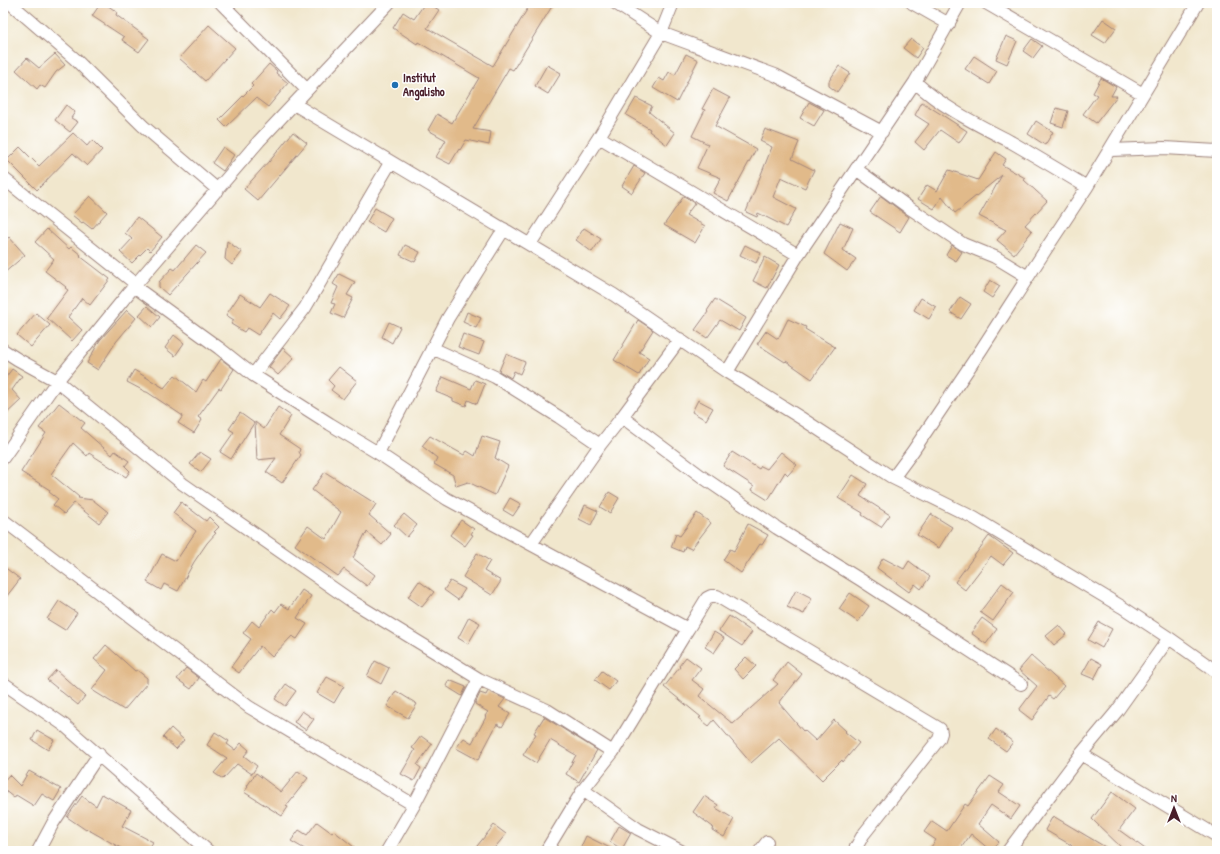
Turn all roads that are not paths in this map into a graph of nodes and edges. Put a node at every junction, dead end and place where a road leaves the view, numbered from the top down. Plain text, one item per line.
1 (10, 3) edge
2 (221, 3) edge
3 (389, 3) edge
4 (615, 3) edge
5 (674, 3) edge
6 (912, 3) edge
7 (960, 3) edge
8 (986, 3) edge
9 (1198, 3) edge
10 (949, 24) junction
11 (661, 33) junction
12 (915, 82) junction
13 (307, 90) junction
14 (1143, 94) junction
15 (294, 104) junction
16 (882, 132) junction
17 (599, 137) junction
18 (1110, 150) junction
19 (1217, 151) edge
20 (390, 162) junction
21 (856, 169) junction
22 (3, 178) edge
23 (1087, 187) junction
24 (218, 190) junction
25 (504, 229) junction
26 (530, 244) junction
27 (798, 255) junction
28 (1028, 277) junction
29 (135, 286) junction
30 (680, 339) junction
31 (432, 348) junction
32 (3, 350) edge
33 (727, 372) junction
34 (253, 375) junction
35 (57, 381) junction
36 (622, 417) junction
37 (600, 445) junction
38 (378, 453) junction
39 (3, 458) edge
40 (893, 478) junction
41 (3, 520) edge
42 (531, 544) junction
43 (688, 629) junction
44 (1169, 638) junction
45 (1217, 672) edge
46 (479, 679) junction
47 (3, 683) edge
48 (1021, 684) dead end
49 (613, 752) junction
50 (99, 754) junction
51 (1081, 754) junction
52 (583, 790) junction
53 (414, 805) junction
54 (1217, 836) edge
55 (38, 851) edge
56 (208, 851) edge
57 (387, 851) edge
58 (546, 851) edge
59 (681, 851) edge
60 (854, 851) edge
61 (1008, 851) edge

1 - 24 street
2 - 13 street
3 - 13 street
4 - 11 street
5 - 11 street
6 - 10 street
7 - 10 street
8 - 14 street
9 - 14 street
10 - 12 street
11 - 16 street
11 - 17 street
12 - 16 street
12 - 23 street
13 - 15 street
14 - 18 street
15 - 20 street
15 - 24 street
16 - 21 street
17 - 26 street
17 - 27 street
18 - 19 street
18 - 23 street
20 - 25 street
20 - 34 street
21 - 27 street
21 - 28 street
22 - 29 street
23 - 28 street
24 - 29 street
25 - 26 street
25 - 31 street
26 - 30 street
27 - 33 street
28 - 40 street
29 - 34 street
29 - 35 street
30 - 33 street
30 - 36 street
31 - 37 street
31 - 38 street
32 - 35 street
33 - 40 street
34 - 38 street
35 - 39 street
35 - 46 street
36 - 37 street
36 - 48 street
37 - 42 street
38 - 42 street
40 - 44 street
41 - 53 street
42 - 43 street
43 - 49 street
43 - 60 street
44 - 45 street
44 - 51 street
46 - 49 street
46 - 53 street
47 - 50 street
49 - 52 street
50 - 55 street
50 - 56 street
51 - 54 street
51 - 61 street
52 - 58 street
52 - 59 street
53 - 57 street

